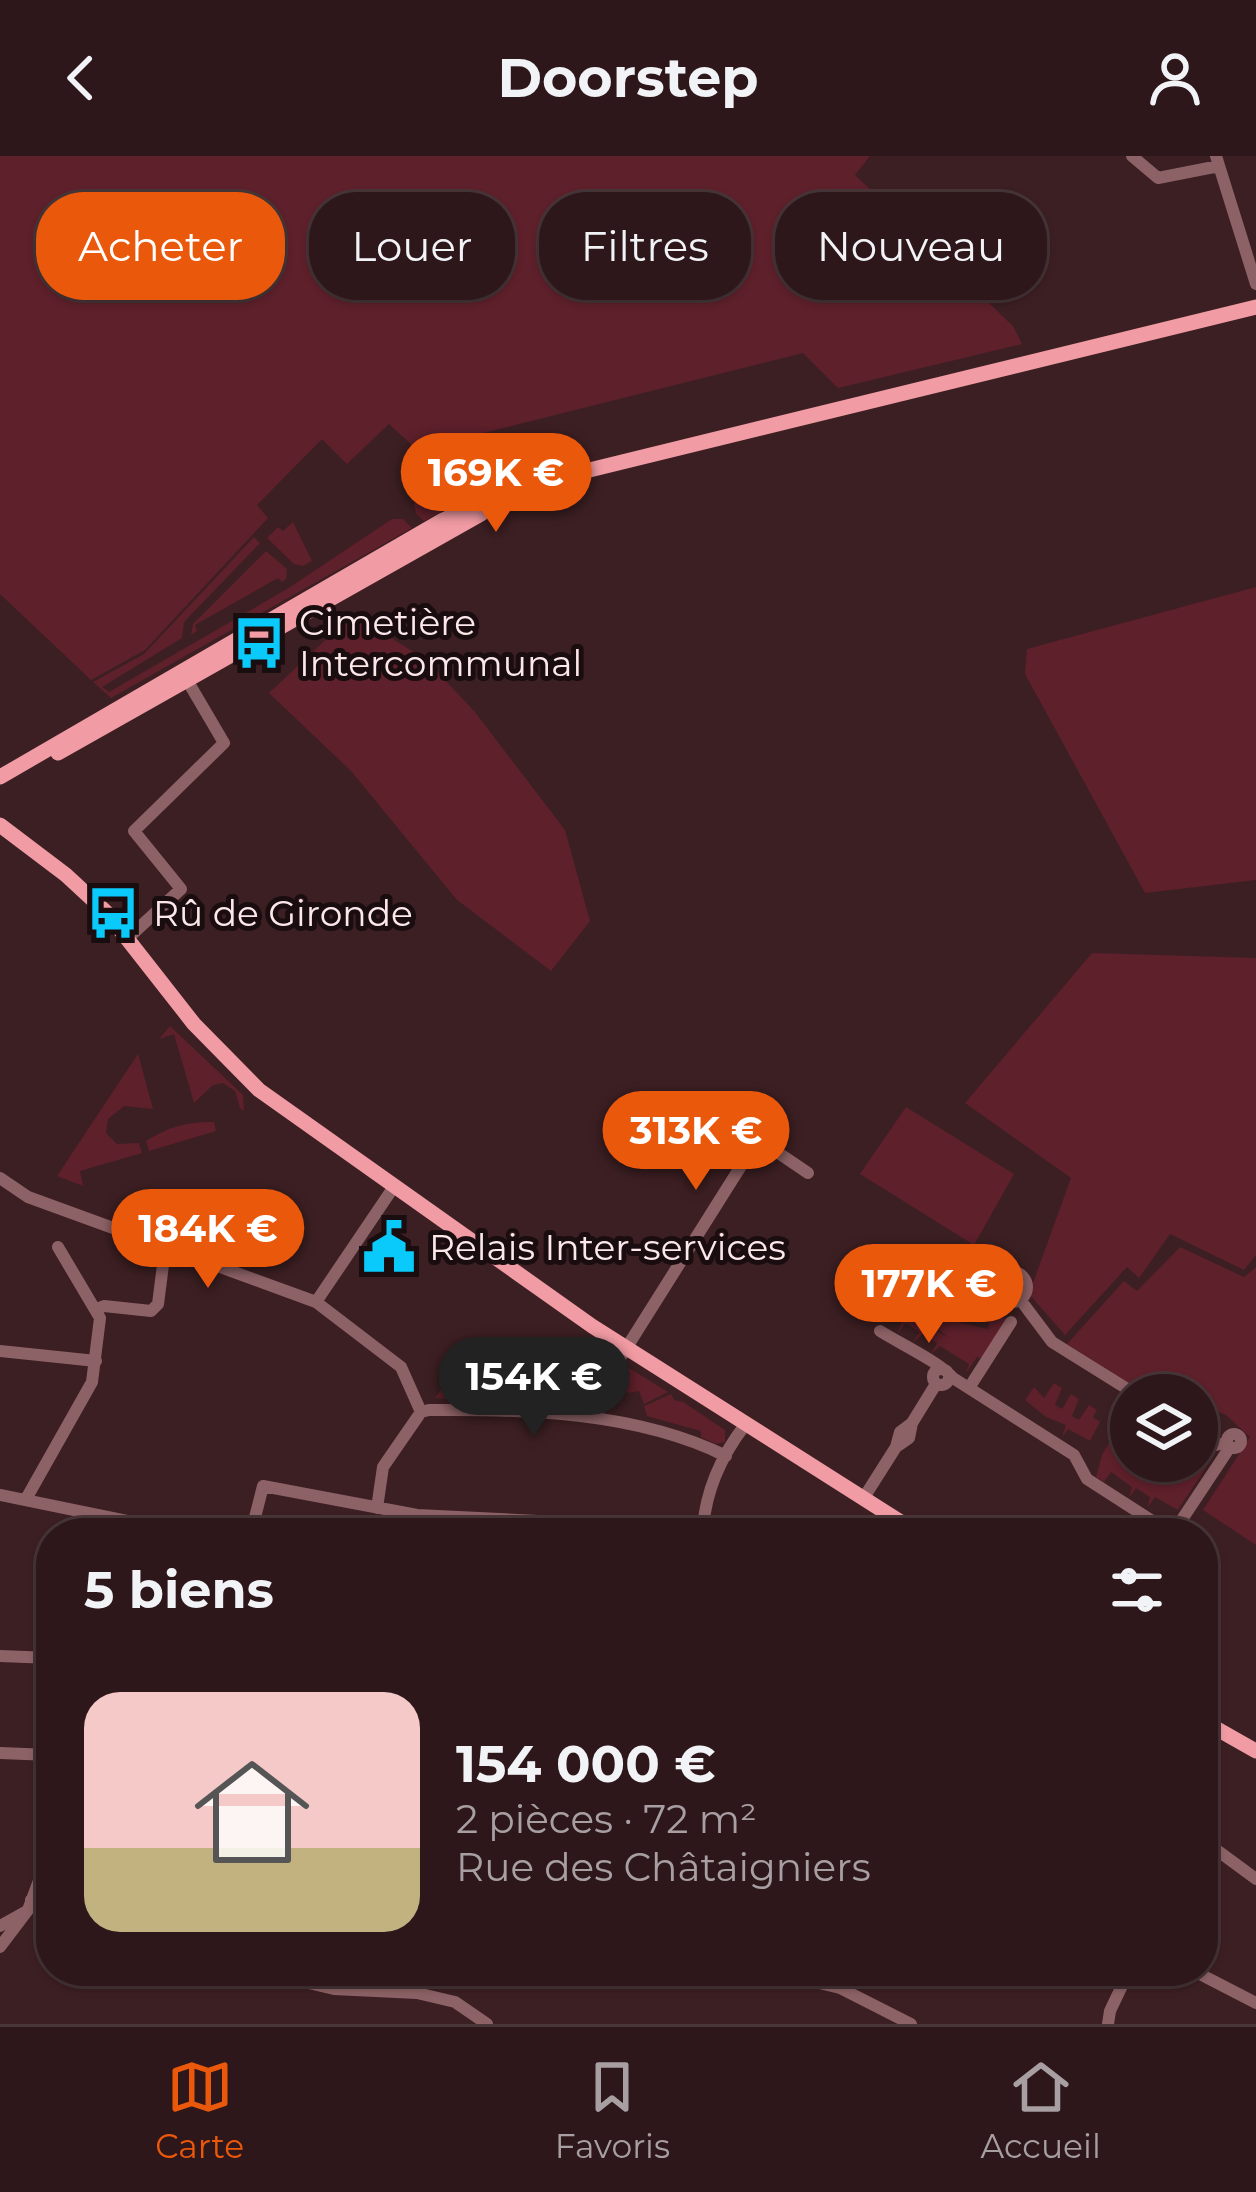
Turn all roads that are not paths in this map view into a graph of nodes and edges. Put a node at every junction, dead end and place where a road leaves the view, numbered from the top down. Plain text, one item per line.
1 (1132, 156) edge
2 (1217, 161) edge
3 (1256, 284) edge
4 (1256, 307) edge
5 (584, 473) junction
6 (422, 532) junction
7 (392, 562) junction
8 (223, 653) junction
9 (184, 675) junction
10 (0, 777) edge
11 (0, 789) edge
12 (0, 825) edge
13 (0, 836) edge
14 (128, 938) junction
15 (808, 1173) dead end
16 (0, 1178) edge
17 (391, 1191) junction
18 (58, 1247) dead end
19 (165, 1250) junction
20 (316, 1302) junction
21 (1022, 1302) dead end
22 (96, 1310) junction
23 (1010, 1322) dead end
24 (880, 1331) dead end
25 (0, 1351) edge
26 (624, 1351) junction
27 (96, 1361) junction
28 (936, 1373) junction
29 (1110, 1378) edge
30 (969, 1388) junction
31 (421, 1412) junction
32 (743, 1428) junction
33 (726, 1456) junction
34 (1204, 1482) edge
35 (0, 1495) edge
36 (26, 1499) junction
37 (863, 1499) junction
38 (377, 1508) junction
39 (416, 1515) junction
40 (115, 1518) edge
41 (254, 1518) edge
42 (415, 1518) edge
43 (480, 1518) edge
44 (705, 1518) edge
45 (880, 1518) edge
46 (894, 1518) edge
47 (1148, 1518) edge
48 (1181, 1518) edge
49 (0, 1656) edge
50 (36, 1657) edge
51 (1218, 1734) edge
52 (0, 1754) edge
53 (36, 1754) edge
54 (1256, 1755) edge
55 (1218, 1851) edge
56 (1256, 1879) edge
57 (36, 1887) edge
58 (29, 1905) junction
59 (36, 1907) edge
60 (0, 1926) edge
61 (0, 1947) edge
62 (1218, 1983) edge
63 (321, 1986) edge
64 (832, 1986) edge
65 (1123, 1986) edge
66 (1256, 2003) edge
67 (487, 2024) edge
68 (911, 2024) edge
69 (1108, 2024) edge

1 - 2 street
2 - 3 street
4 - 5 main road
5 - 6 main road
5 - 7 main road
6 - 7 main road
6 - 8 main road
7 - 8 main road
8 - 9 main road
9 - 10 main road
9 - 11 main road
9 - 14 street
12 - 14 main road
13 - 17 main road
14 - 17 main road
15 - 26 street
16 - 19 street
17 - 20 street
17 - 26 main road
18 - 22 street
19 - 20 street
19 - 22 street
20 - 31 street
21 - 29 street
22 - 27 street
23 - 30 street
24 - 28 street
25 - 27 street
26 - 32 main road
27 - 36 street
28 - 30 street
28 - 37 street
30 - 47 street
31 - 33 street
31 - 38 street
32 - 33 street
32 - 37 main road
32 - 45 main road
33 - 44 street
34 - 48 street
35 - 36 street
36 - 40 street
37 - 46 main road
38 - 39 street
38 - 41 street
39 - 42 street
39 - 43 street
49 - 50 street
51 - 54 main road
52 - 53 street
55 - 56 street
57 - 58 street
58 - 59 street
58 - 60 street
58 - 61 street
62 - 66 street
63 - 67 street
64 - 68 street
65 - 69 street

